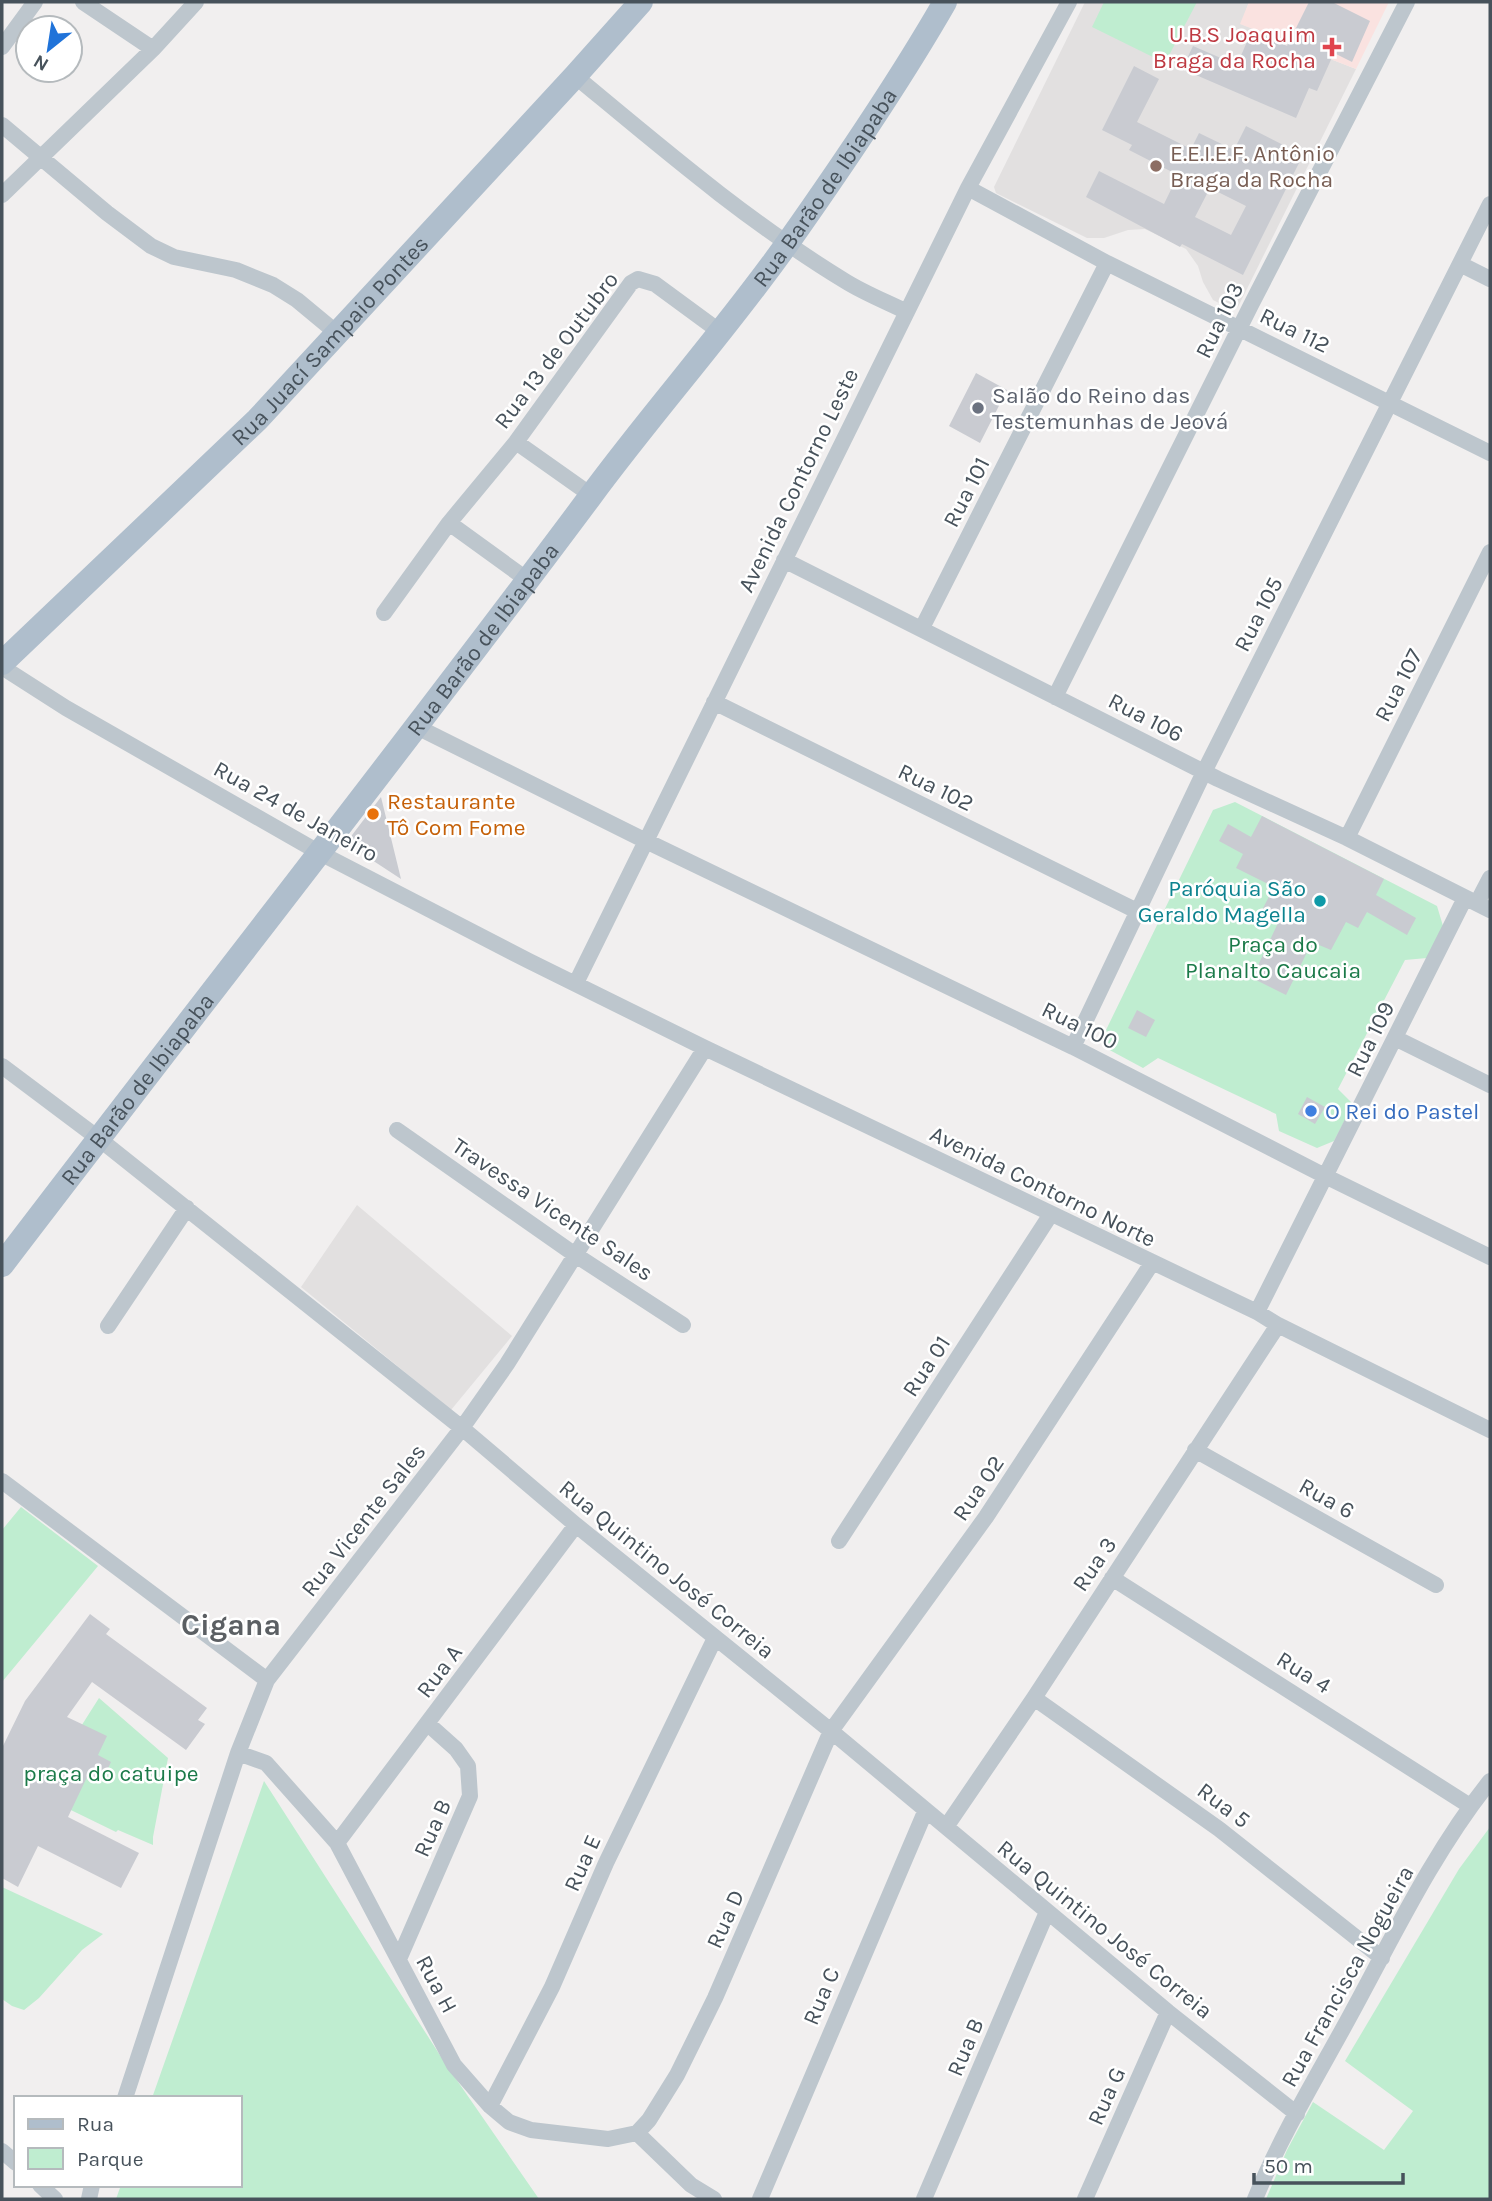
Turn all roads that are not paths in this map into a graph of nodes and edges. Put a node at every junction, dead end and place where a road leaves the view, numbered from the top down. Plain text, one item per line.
1 (35, 2) edge
2 (83, 2) edge
3 (196, 2) edge
4 (641, 2) edge
5 (945, 2) edge
6 (1069, 2) edge
7 (1407, 2) edge
8 (2, 47) edge
9 (153, 49) junction
10 (575, 76) junction
11 (2, 125) edge
12 (40, 156) junction
13 (968, 188) junction
14 (2, 195) edge
15 (1490, 204) edge
16 (788, 243) junction
17 (1107, 263) junction
18 (1460, 264) junction
19 (1490, 279) edge
20 (908, 312) junction
21 (1240, 328) junction
22 (719, 331) junction
23 (338, 334) junction
24 (1390, 401) junction
25 (516, 442) junction
26 (1490, 453) edge
27 (591, 495) junction
28 (449, 523) junction
29 (1490, 552) edge
30 (784, 560) junction
31 (529, 581) junction
32 (384, 613) dead end
33 (922, 628) junction
34 (2, 665) edge
35 (1055, 697) junction
36 (714, 702) junction
37 (416, 727) junction
38 (1204, 772) junction
39 (1347, 838) junction
40 (646, 841) junction
41 (320, 853) junction
42 (1490, 878) edge
43 (1478, 904) edge
44 (1139, 912) junction
45 (576, 983) junction
46 (1395, 1038) junction
47 (1073, 1047) junction
48 (705, 1048) junction
49 (2, 1066) edge
50 (1490, 1085) edge
51 (397, 1130) dead end
52 (99, 1138) junction
53 (1326, 1177) junction
54 (187, 1208) junction
55 (1051, 1214) junction
56 (574, 1254) junction
57 (1490, 1257) edge
58 (1152, 1263) junction
59 (2, 1265) edge
60 (1257, 1312) junction
61 (683, 1325) dead end
62 (1278, 1325) junction
63 (108, 1326) dead end
64 (462, 1428) junction
65 (1490, 1430) edge
66 (1195, 1450) junction
67 (2, 1481) edge
68 (576, 1525) junction
69 (839, 1541) dead end
70 (1112, 1578) junction
71 (1436, 1585) dead end
72 (715, 1638) junction
73 (267, 1680) junction
74 (1034, 1698) junction
75 (428, 1724) junction
76 (831, 1731) junction
77 (238, 1753) junction
78 (1490, 1781) edge
79 (1470, 1806) junction
80 (925, 1812) junction
81 (946, 1827) junction
82 (337, 1843) junction
83 (1047, 1912) junction
84 (1382, 1958) junction
85 (399, 1959) junction
86 (1168, 2012) junction
87 (126, 2096) edge
88 (490, 2106) junction
89 (1297, 2114) junction
90 (636, 2133) junction
91 (42, 2187) edge
92 (55, 2199) edge
93 (714, 2199) edge
94 (760, 2199) edge
95 (924, 2199) edge
96 (1085, 2199) edge
97 (1255, 2199) edge

1 - 8 street
2 - 9 street
3 - 9 street
4 - 10 main road, Rua Juací Sampaio Pontes
5 - 16 main road, Rua Barão de Ibiapaba
6 - 13 street, Avenida Contorno Leste
7 - 21 street, Rua 103
9 - 12 street
10 - 16 street
10 - 23 main road, Rua Juací Sampaio Pontes
11 - 12 street
12 - 14 street
12 - 23 street
13 - 17 street, Rua 112
13 - 20 street, Avenida Contorno Leste
15 - 18 street, Rua 105
16 - 20 street
16 - 22 main road, Rua Barão de Ibiapaba
17 - 21 street, Rua 112
17 - 33 street, Rua 101
18 - 19 street
18 - 24 street, Rua 105
20 - 30 street, Avenida Contorno Leste
21 - 24 street, Rua 112
21 - 35 street, Rua 103
22 - 25 street, Rua 13 de Outubro
22 - 27 main road, Rua Barão de Ibiapaba
23 - 34 main road, Rua Juací Sampaio Pontes
24 - 26 street, Rua 112
24 - 38 street, Rua 105
25 - 27 street
25 - 28 street, Rua 13 de Outubro
27 - 31 main road, Rua Barão de Ibiapaba
28 - 31 street
28 - 32 street, Rua 13 de Outubro
29 - 39 street, Rua 107
30 - 33 street, Rua 106
30 - 36 street, Avenida Contorno Leste
31 - 37 main road, Rua Barão de Ibiapaba
33 - 35 street, Rua 106
34 - 41 street, Rua 24 de Janeiro
35 - 38 street, Rua 106
36 - 40 street, Avenida Contorno Leste
36 - 44 street, Rua 102
37 - 40 street, Rua 100
37 - 41 main road, Rua Barão de Ibiapaba
38 - 39 street, Rua 106
38 - 44 street, Rua 105
39 - 43 street, Rua 106
40 - 45 street, Avenida Contorno Leste
40 - 47 street, Rua 100
41 - 45 street, Rua 24 de Janeiro
41 - 52 main road, Rua Barão de Ibiapaba
42 - 43 street, Rua 109
43 - 46 street, Rua 109
44 - 47 street, Rua 105
45 - 48 street, Avenida Contorno Norte
46 - 50 street
46 - 53 street, Rua 109
47 - 53 street, Rua 100
48 - 55 street, Avenida Contorno Norte
48 - 56 street, Rua Vicente Sales
49 - 52 street, Rua Quintino José Correia
51 - 56 street, Travessa Vicente Sales
52 - 54 street, Rua Quintino José Correia
52 - 59 main road, Rua Barão de Ibiapaba
53 - 57 street, Rua 100
53 - 60 street, Rua 109
54 - 63 street
54 - 64 street, Rua Quintino José Correia
55 - 58 street, Avenida Contorno Norte
55 - 69 street, Rua 01
56 - 61 street, Travessa Vicente Sales
56 - 64 street, Rua Vicente Sales
58 - 60 street, Avenida Contorno Norte
58 - 76 street, Rua 02
60 - 62 street, Avenida Contorno Norte
62 - 65 street, Avenida Contorno Norte
62 - 66 street, Rua 3
64 - 68 street, Rua Quintino José Correia
64 - 73 street, Rua Vicente Sales
66 - 70 street, Rua 3
66 - 71 street, Rua 6
67 - 73 street
68 - 72 street, Rua Quintino José Correia
68 - 75 street, Rua A
70 - 74 street, Rua 3
70 - 79 street, Rua 4
72 - 76 street, Rua Quintino José Correia
72 - 88 street, Rua E
73 - 77 street, Rua Vicente Sales
74 - 81 street, Rua 3
74 - 84 street, Rua 5
75 - 82 street, Rua A
75 - 85 street, Rua B
76 - 80 street, Rua Quintino José Correia
76 - 90 street, Rua D
77 - 82 street, Rua H
77 - 87 street, Rua Vicente Sales
78 - 79 street, Rua Francisca Nogueira
79 - 84 street, Rua Francisca Nogueira
80 - 81 street, Rua Quintino José Correia
80 - 94 street, Rua C
81 - 83 street, Rua Quintino José Correia
82 - 85 street, Rua H
83 - 86 street, Rua Quintino José Correia
83 - 95 street, Rua B
84 - 89 street, Rua Francisca Nogueira
85 - 88 street, Rua H
86 - 89 street, Rua Quintino José Correia
86 - 96 street, Rua G
88 - 90 street, Rua H
89 - 97 street, Rua Francisca Nogueira
90 - 93 street
91 - 92 street

